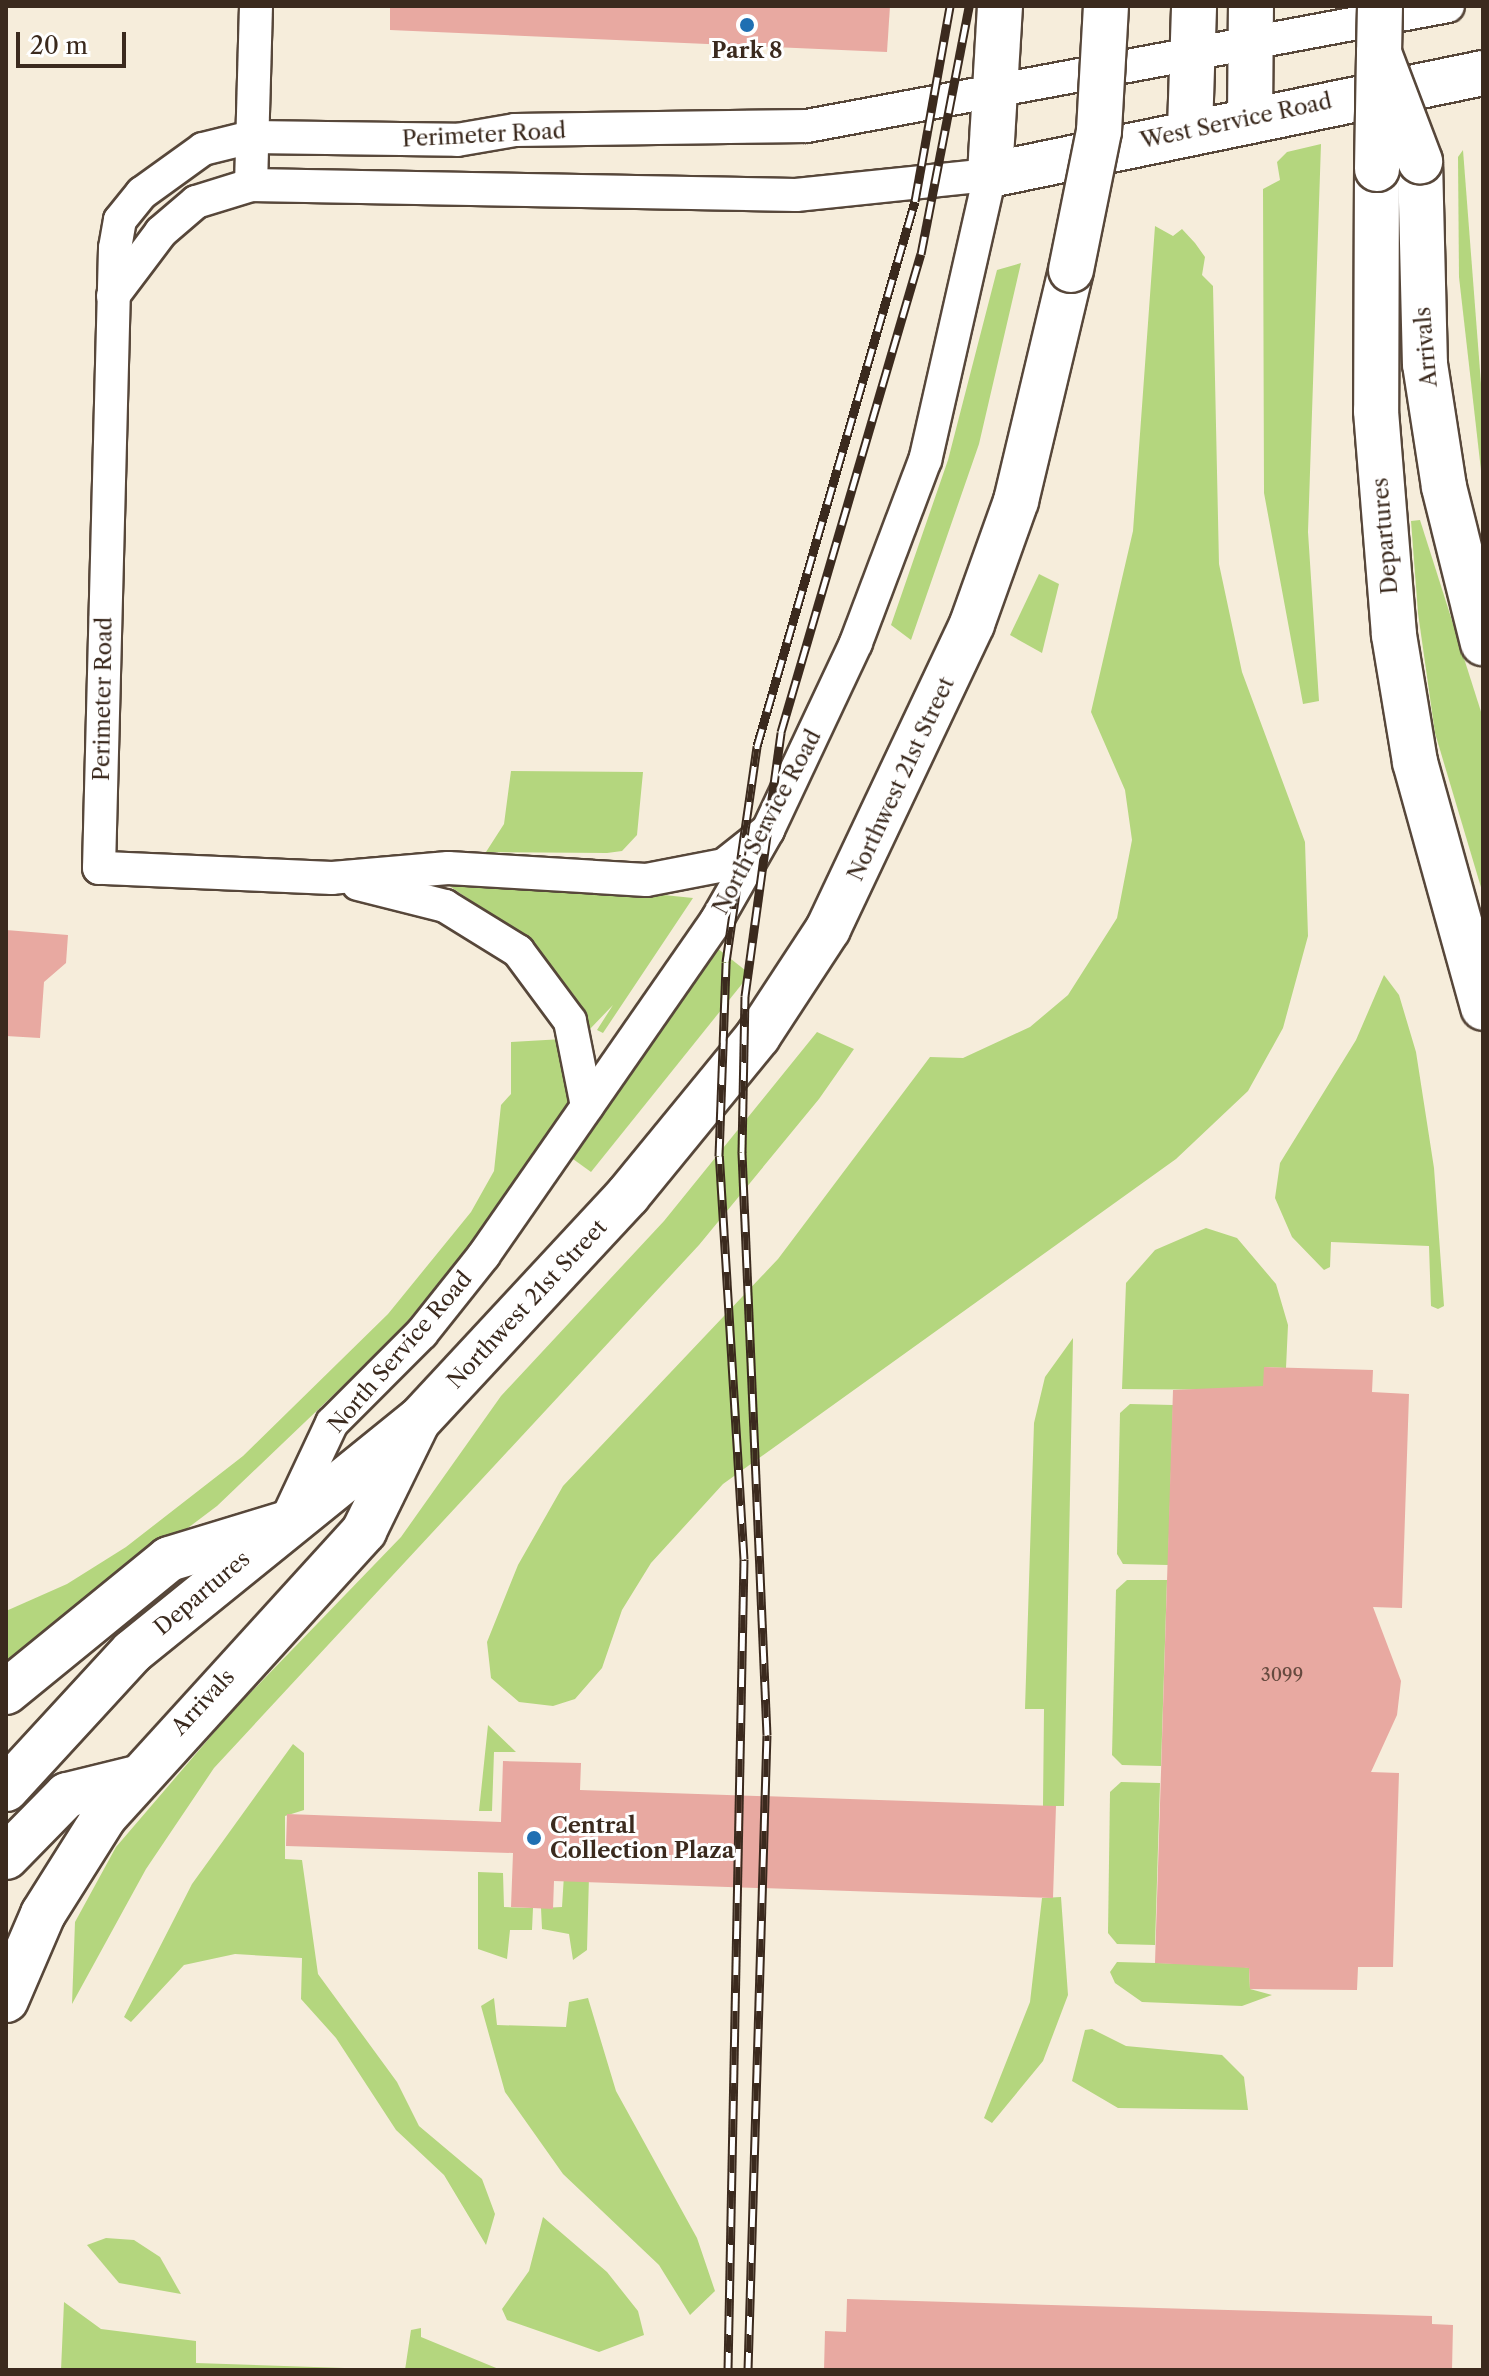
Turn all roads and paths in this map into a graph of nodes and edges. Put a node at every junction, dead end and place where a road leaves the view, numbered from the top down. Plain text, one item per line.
1 (256, 6) edge
2 (1000, 6) edge
3 (1106, 6) edge
4 (1194, 6) edge
5 (1380, 6) edge
6 (1448, 6) edge
7 (1251, 25) edge
8 (1379, 53) junction
9 (1192, 56) junction
10 (1483, 73) edge
11 (998, 95) junction
12 (1250, 117) junction
13 (1190, 129) junction
14 (252, 137) junction
15 (990, 175) junction
16 (251, 185) junction
17 (113, 296) junction
18 (1483, 643) edge
19 (768, 830) junction
20 (332, 878) junction
21 (1483, 1008) edge
22 (587, 1106) junction
23 (419, 1420) junction
24 (284, 1524) junction
25 (6, 1692) edge
26 (132, 1779) junction
27 (6, 1789) edge
28 (6, 1857) edge
29 (43, 1914) junction
30 (6, 1946) edge
31 (6, 2000) edge

1 - 14 street
2 - 11 main road, North Service Road
3 - 23 main road, Northwest 21st Street, bridge
4 - 9 main road
5 - 8 main road, bridge
6 - 7 street
7 - 9 street
7 - 12 main road
8 - 18 main road, Arrivals, bridge
8 - 21 main road, Departures, bridge
9 - 11 street
9 - 13 main road
10 - 12 main road, West Service Road
11 - 14 street, Perimeter Road
11 - 15 main road, North Service Road
12 - 13 main road, West Service Road
13 - 15 main road, West Service Road
14 - 16 street
14 - 17 street, Perimeter Road
15 - 16 street
15 - 19 street, North Service Road
16 - 17 street
17 - 20 street, Perimeter Road
19 - 20 street, Perimeter Road
19 - 22 street, North Service Road
20 - 22 street, Perimeter Road
22 - 24 street, North Service Road
23 - 24 main road, Departures
23 - 26 main road, Arrivals
24 - 25 main road
24 - 27 main road, Departures
26 - 28 main road
26 - 29 main road, Arrivals
29 - 30 main road
29 - 31 main road, Arrivals

